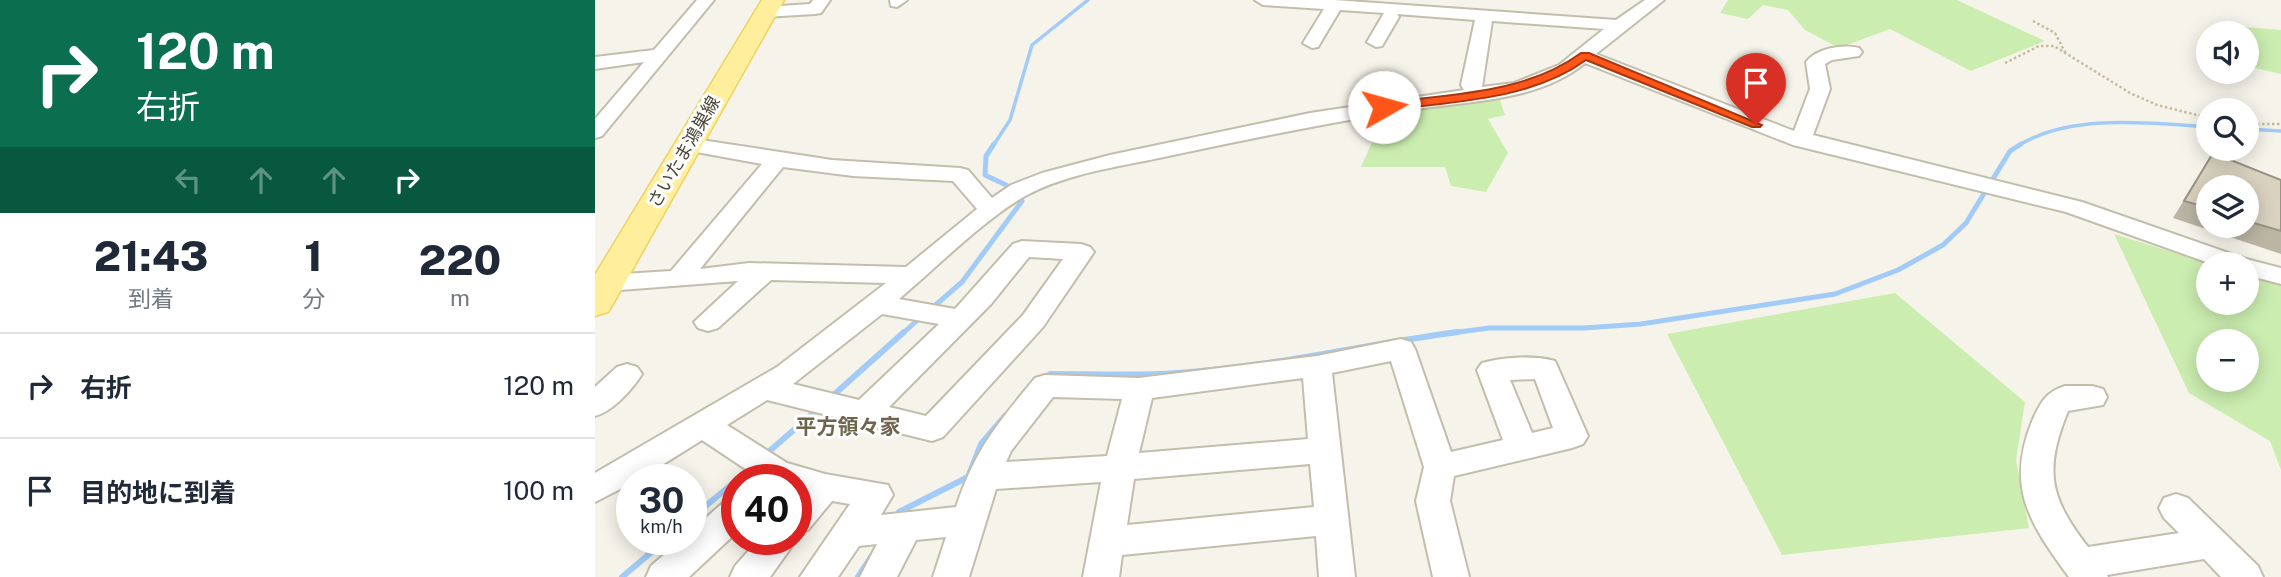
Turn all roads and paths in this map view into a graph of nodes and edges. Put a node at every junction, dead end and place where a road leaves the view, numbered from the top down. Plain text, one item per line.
1 (706, 0) edge
2 (822, 0) edge
3 (1263, 0) edge
4 (1649, 0) edge
5 (769, 6) edge
6 (1423, 12) junction
7 (1330, 13) junction
8 (1491, 13) edge
9 (1390, 17) junction
10 (2033, 21) dead end
11 (1620, 25) junction
12 (1312, 43) dead end
13 (1376, 43) dead end
14 (1591, 50) junction
15 (1853, 52) dead end
16 (2066, 52) junction
17 (659, 55) junction
18 (595, 63) edge
19 (2005, 63) dead end
20 (1478, 96) junction
21 (2196, 115) edge
22 (599, 122) edge
23 (2259, 124) edge
24 (2281, 124) edge
25 (1801, 139) junction
26 (688, 144) junction
27 (778, 159) junction
28 (991, 209) junction
29 (2202, 252) edge
30 (2259, 270) edge
31 (765, 271) junction
32 (911, 275) junction
33 (2281, 276) edge
34 (680, 278) junction
35 (601, 294) edge
36 (876, 304) junction
37 (961, 319) junction
38 (708, 322) dead end
39 (1317, 366) junction
40 (627, 374) dead end
41 (763, 388) junction
42 (1139, 389) junction
43 (2092, 397) dead end
44 (595, 405) edge
45 (865, 413) junction
46 (704, 425) junction
47 (1522, 447) dead end
48 (1325, 450) junction
49 (758, 464) edge
50 (1440, 467) junction
51 (1120, 468) junction
52 (983, 476) junction
53 (812, 484) edge
54 (825, 487) junction
55 (595, 489) edge
56 (812, 502) edge
57 (2176, 508) dead end
58 (970, 520) junction
59 (1331, 520) junction
60 (721, 525) edge
61 (905, 527) junction
62 (849, 533) junction
63 (1107, 542) junction
64 (2210, 543) junction
65 (767, 555) edge
66 (2085, 570) edge
67 (664, 577) edge
68 (748, 577) edge
69 (818, 577) edge
70 (879, 577) edge
71 (951, 577) edge
72 (1101, 577) edge
73 (1337, 577) edge
74 (1451, 577) edge
75 (2245, 577) edge

1 - 17 street
2 - 5 street
3 - 7 street
4 - 11 street
5 - 26 main road, さいたま鴻巣線
6 - 7 street
6 - 8 street
6 - 9 street
7 - 9 street
7 - 12 street
8 - 11 street
8 - 14 street
8 - 20 street
9 - 13 street
10 - 16 path
11 - 14 street
14 - 20 street
14 - 25 street
15 - 25 street
16 - 19 path
16 - 21 path
17 - 18 street
17 - 22 street
20 - 28 street
23 - 24 path
25 - 29 street
26 - 27 street
26 - 35 main road, さいたま鴻巣線
27 - 28 street
27 - 34 street
28 - 32 street
30 - 33 street
31 - 32 street
31 - 34 street
31 - 38 street
32 - 36 street
34 - 35 street
36 - 37 street
36 - 41 street
37 - 45 street
37 - 45 street
39 - 42 street
39 - 48 street
39 - 50 street
40 - 44 street
41 - 45 street
41 - 46 street
42 - 51 street
42 - 52 street
43 - 66 street
46 - 49 street
46 - 55 street
47 - 50 street
48 - 51 street
48 - 59 street
50 - 74 street
51 - 52 street
51 - 63 street
52 - 58 street
53 - 54 street
54 - 56 street
54 - 62 street
57 - 64 street
58 - 61 street
58 - 71 street
59 - 63 street
59 - 73 street
60 - 67 street
61 - 62 street
61 - 70 street
62 - 69 street
63 - 72 street
64 - 66 street
64 - 75 street
65 - 68 street

